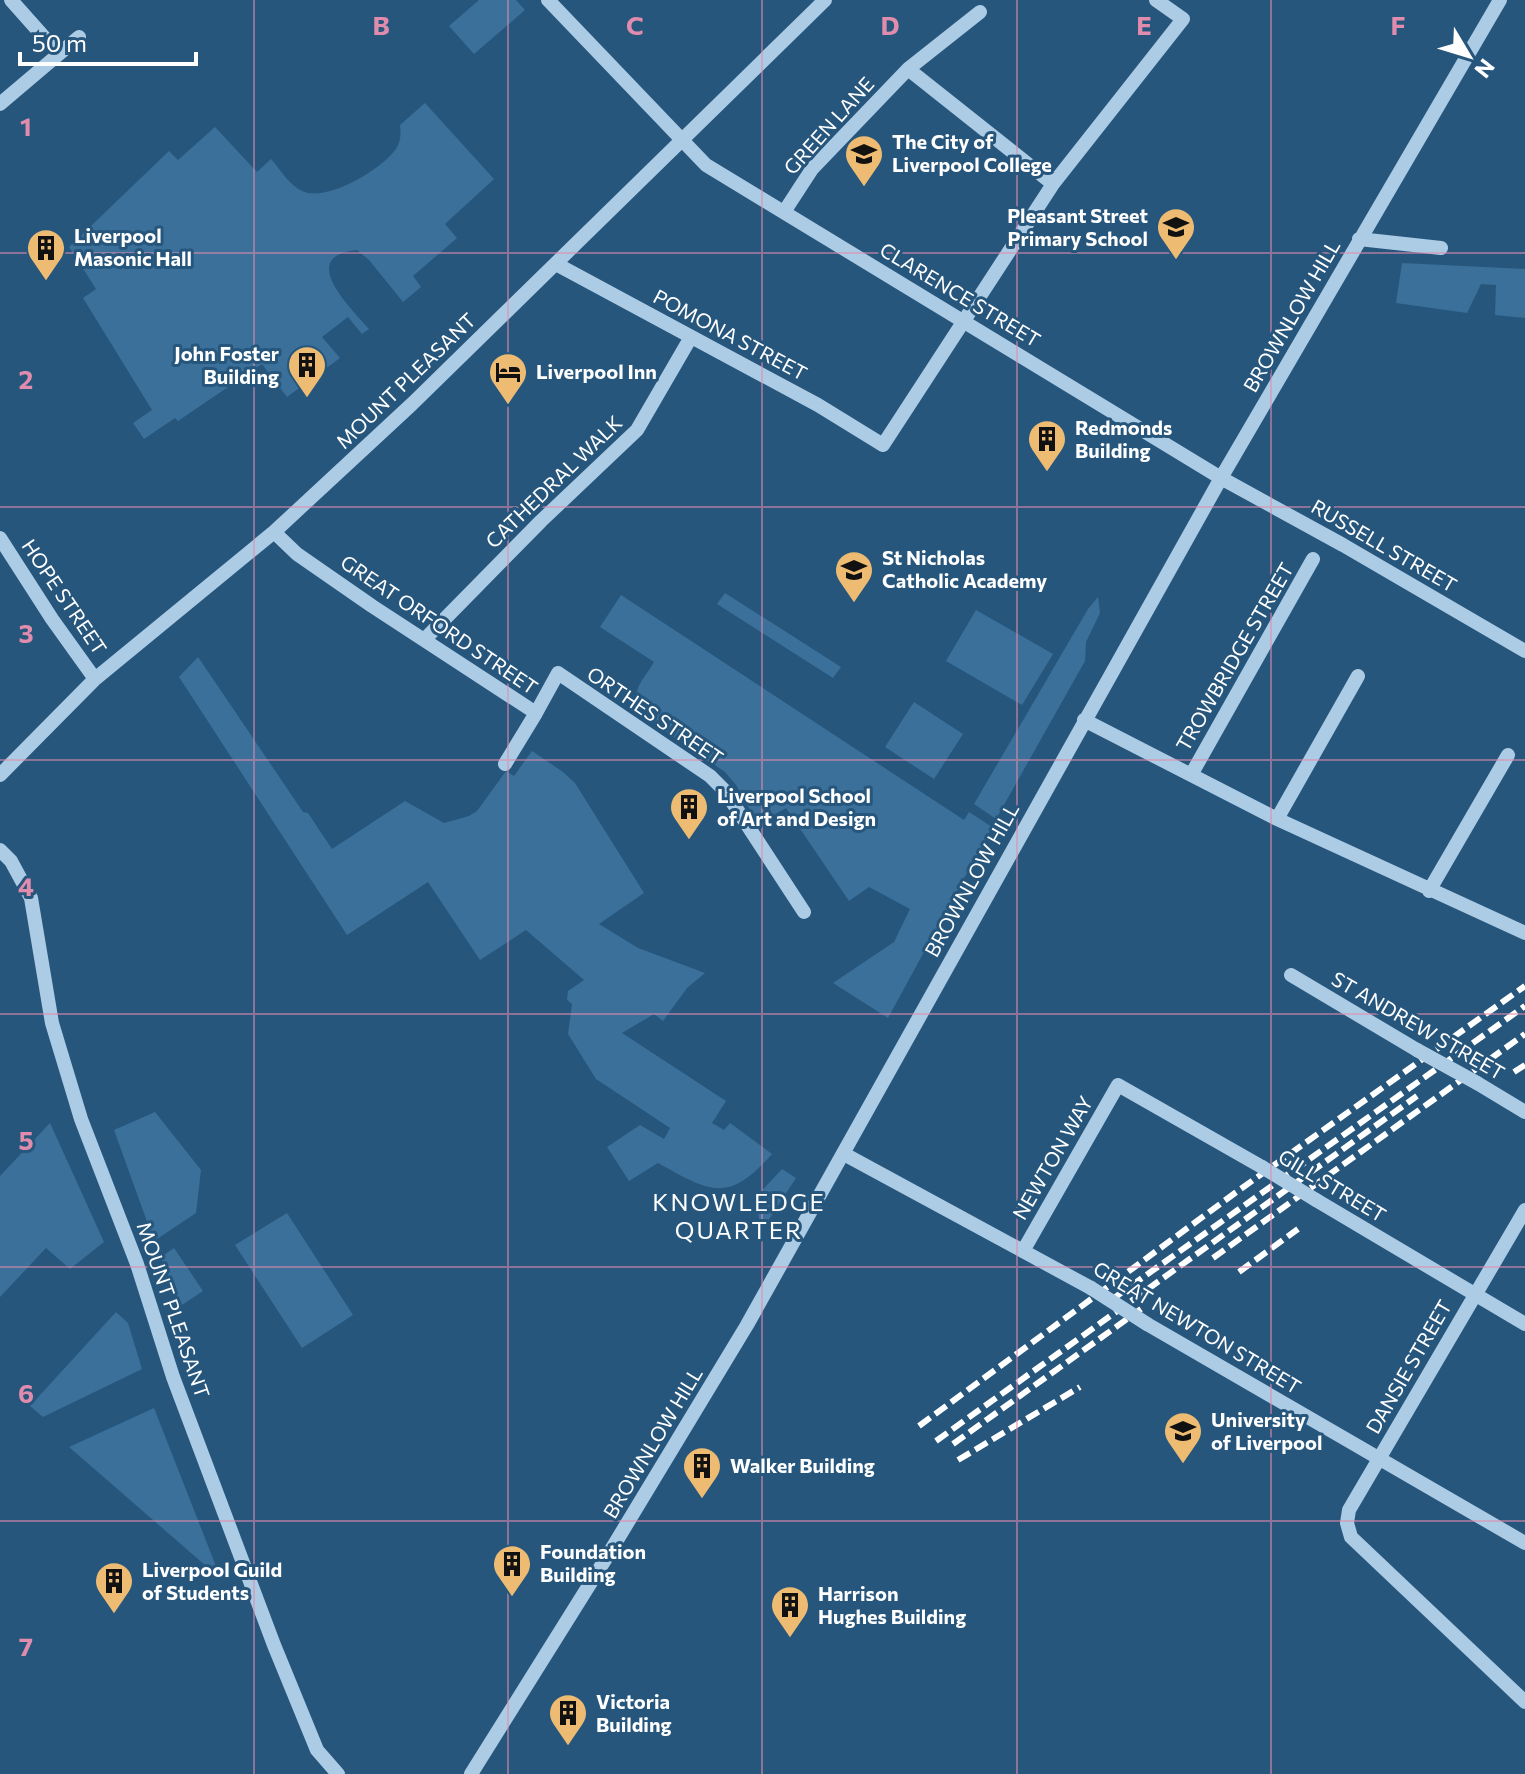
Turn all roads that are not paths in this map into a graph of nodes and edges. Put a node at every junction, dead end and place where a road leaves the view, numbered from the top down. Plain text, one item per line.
1 (11, 0) edge
2 (548, 0) edge
3 (825, 0) edge
4 (1156, 0) edge
5 (1500, 0) edge
6 (980, 12) dead end
7 (79, 37) dead end
8 (59, 54) junction
9 (908, 69) junction
10 (0, 104) edge
11 (682, 142) junction
12 (1053, 184) junction
13 (784, 212) junction
14 (1359, 239) junction
15 (1441, 248) dead end
16 (556, 264) junction
17 (964, 321) junction
18 (691, 337) junction
19 (1221, 478) junction
20 (274, 532) junction
21 (0, 538) edge
22 (1313, 559) dead end
23 (424, 640) junction
24 (1525, 651) edge
25 (1358, 676) dead end
26 (95, 679) junction
27 (536, 713) junction
28 (1084, 720) junction
29 (1508, 755) dead end
30 (505, 764) dead end
31 (0, 775) edge
32 (1191, 775) junction
33 (1277, 819) junction
34 (0, 850) edge
35 (1429, 891) junction
36 (804, 912) dead end
37 (1525, 933) edge
38 (1291, 975) dead end
39 (1118, 1085) joint
40 (1525, 1112) edge
41 (844, 1154) junction
42 (1525, 1210) edge
43 (1023, 1251) junction
44 (1475, 1295) junction
45 (1525, 1324) edge
46 (1379, 1460) junction
47 (1525, 1543) edge
48 (1525, 1702) edge
49 (338, 1774) edge
50 (471, 1774) edge

1 - 8 street
2 - 11 street, CLARENCE STREET
3 - 11 street, MOUNT PLEASANT
4 - 12 street
5 - 14 street, BROWNLOW HILL
6 - 9 street, GREEN LANE
7 - 8 street
8 - 10 street
9 - 12 street
9 - 13 street, GREEN LANE
11 - 13 street, CLARENCE STREET
11 - 16 street, MOUNT PLEASANT
12 - 17 street
13 - 17 street, CLARENCE STREET
14 - 15 street
14 - 19 street, BROWNLOW HILL
16 - 18 street, POMONA STREET
16 - 20 street, MOUNT PLEASANT
17 - 18 street, POMONA STREET
17 - 19 street, CLARENCE STREET
18 - 23 street, CATHEDRAL WALK
19 - 24 street, RUSSELL STREET
19 - 28 street, BROWNLOW HILL
20 - 23 street, GREAT ORFORD STREET
20 - 26 street, MOUNT PLEASANT
21 - 26 street, HOPE STREET
22 - 32 street, TROWBRIDGE STREET
23 - 27 street, GREAT ORFORD STREET
25 - 33 street
26 - 31 street, MOUNT PLEASANT
27 - 30 street, GREAT ORFORD STREET
27 - 36 street, ORTHES STREET
28 - 32 street, TROWBRIDGE STREET
28 - 41 street, BROWNLOW HILL
29 - 35 street
32 - 33 street, TROWBRIDGE STREET
33 - 35 street, TROWBRIDGE STREET
34 - 49 street, MOUNT PLEASANT
35 - 37 street, TROWBRIDGE STREET
38 - 40 street, ST ANDREW STREET, bridge
39 - 43 street, NEWTON WAY
39 - 44 street, GILL STREET, bridge
41 - 43 street, GREAT NEWTON STREET
41 - 50 street, BROWNLOW HILL
42 - 44 street, DANSIE STREET
43 - 46 street, GREAT NEWTON STREET, bridge
44 - 45 street, GILL STREET
44 - 46 street, DANSIE STREET
46 - 47 street, GREAT NEWTON STREET
46 - 48 street, DANSIE STREET

